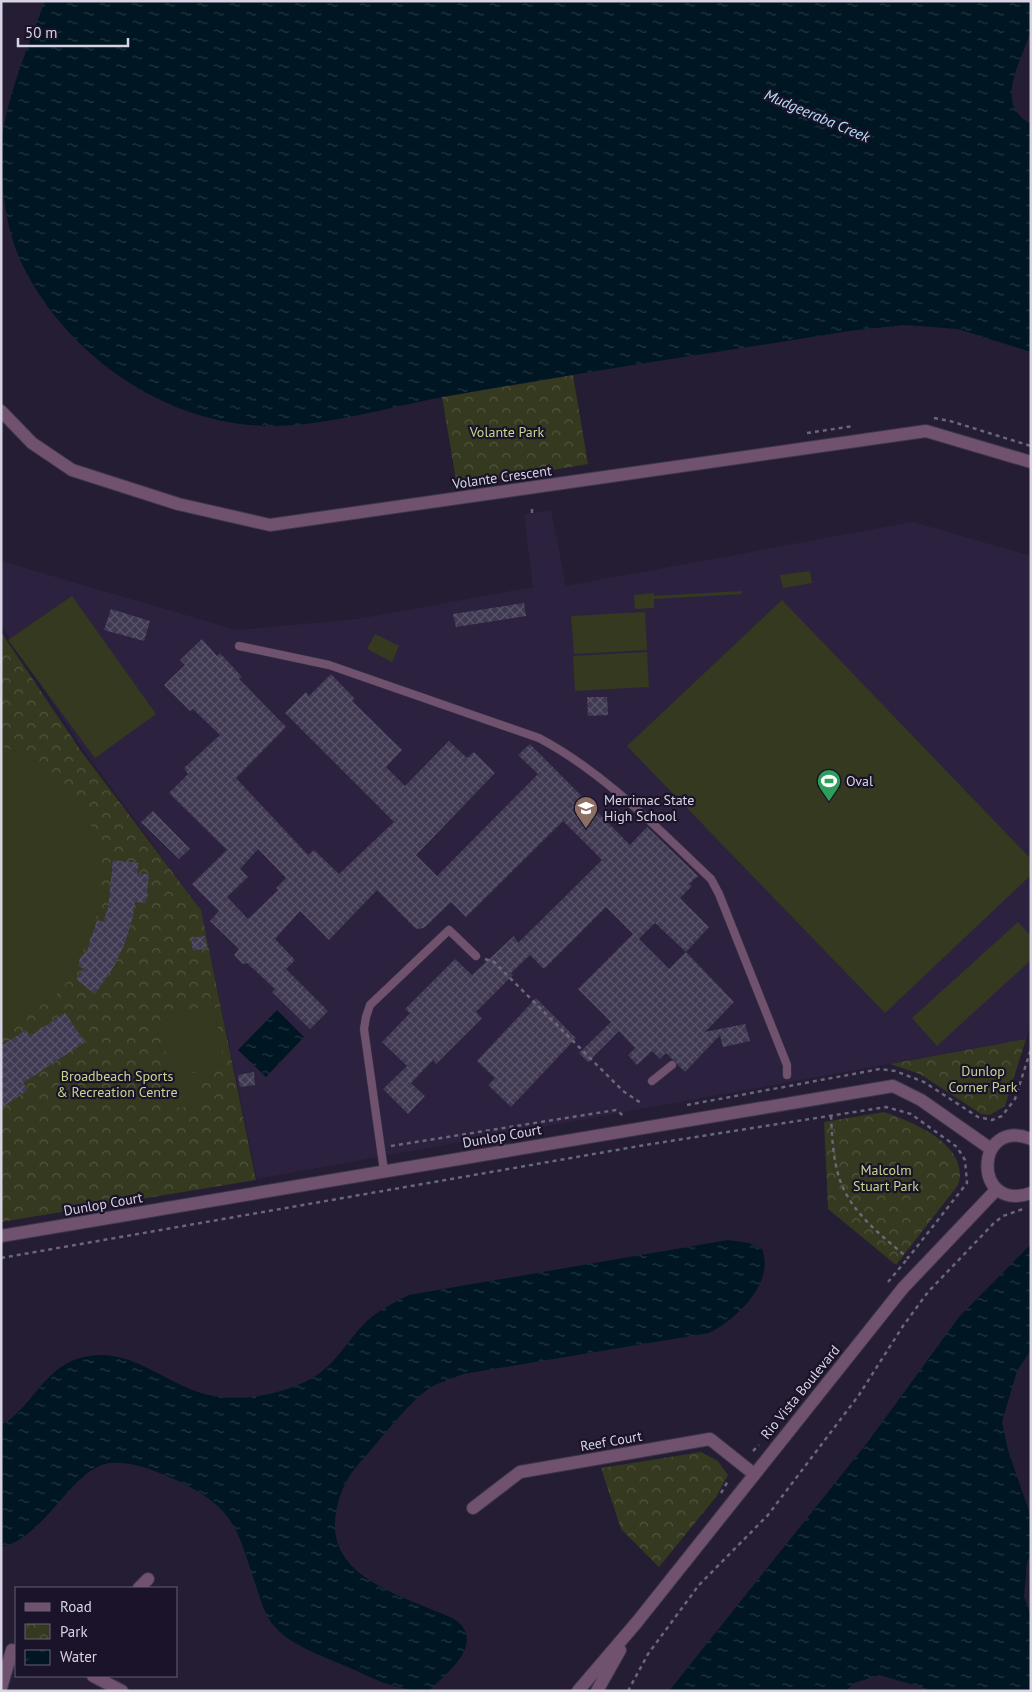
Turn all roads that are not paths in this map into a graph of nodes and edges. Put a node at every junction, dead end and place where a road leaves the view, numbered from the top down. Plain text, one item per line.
1 (1, 410) edge
2 (1031, 462) edge
3 (239, 646) dead end
4 (476, 956) road end
5 (672, 1065) dead end
6 (787, 1075) dead end
7 (652, 1081) dead end
8 (1030, 1136) edge
9 (991, 1149) junction
10 (384, 1171) junction
11 (997, 1189) junction
12 (1030, 1197) edge
13 (1, 1236) edge
14 (754, 1474) junction
15 (474, 1508) dead end
16 (636, 1622) junction
17 (10, 1649) edge
18 (95, 1677) edge
19 (1, 1688) edge
20 (122, 1691) edge
21 (578, 1691) edge
22 (597, 1691) edge

1 - 2 street, Volante Crescent
3 - 6 lane
4 - 10 lane
5 - 7 lane
8 - 9 street
9 - 10 street, Dunlop Court
9 - 11 street
10 - 13 street, Dunlop Court
11 - 12 street
11 - 14 street, Rio Vista Boulevard
14 - 15 street, Reef Court
14 - 16 street, Rio Vista Boulevard
16 - 21 street, Rio Vista Boulevard
16 - 22 street, Rio Vista Boulevard
17 - 19 street
18 - 20 street

